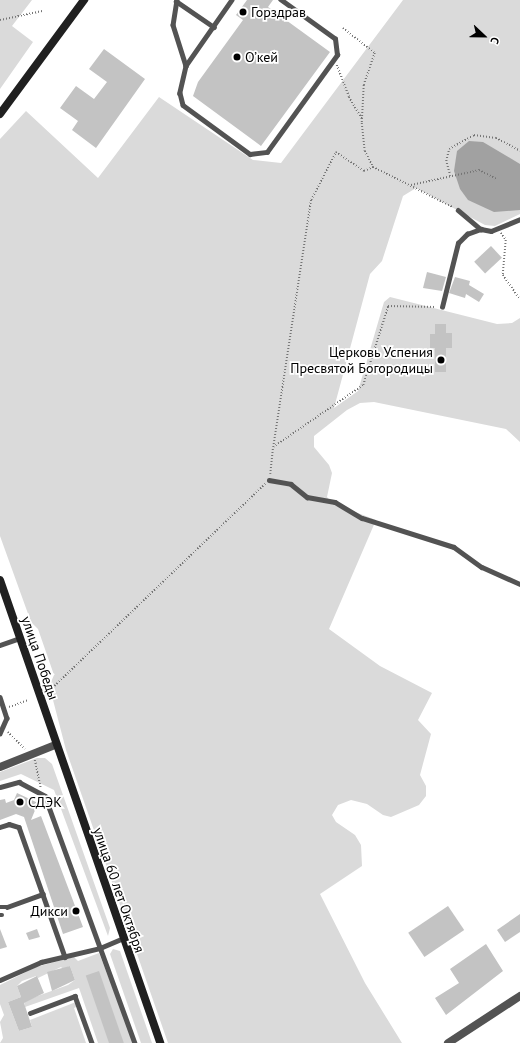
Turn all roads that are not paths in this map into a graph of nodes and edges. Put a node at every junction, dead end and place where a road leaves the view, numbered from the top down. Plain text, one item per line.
1 (84, 0) edge
2 (176, 0) edge
3 (232, 0) edge
4 (281, 0) edge
5 (214, 27) junction
6 (186, 66) junction
7 (0, 114) edge
8 (458, 210) road end
9 (520, 219) edge
10 (481, 229) junction
11 (442, 307) road end
12 (269, 480) road end
13 (0, 580) edge
14 (520, 584) edge
15 (20, 638) junction
16 (0, 645) edge
17 (0, 697) edge
18 (0, 734) edge
19 (56, 745) junction
20 (0, 767) edge
21 (0, 787) edge
22 (0, 827) edge
23 (43, 894) junction
24 (0, 907) edge
25 (122, 938) junction
26 (100, 948) junction
27 (65, 957) junction
28 (0, 980) edge
29 (520, 996) edge
30 (30, 1013) dead end
31 (92, 1043) edge
32 (135, 1043) edge
33 (160, 1043) edge
34 (448, 1043) edge

1 - 7 street
2 - 5 lane
2 - 6 lane
3 - 5 lane
4 - 6 lane
5 - 6 lane
8 - 10 lane
9 - 10 lane
10 - 11 lane
12 - 14 lane
13 - 15 street, улица Победы
15 - 16 lane
15 - 19 street, улица Победы
17 - 18 lane
19 - 20 street
19 - 25 street, улица 60 лет Октября
21 - 26 lane
22 - 23 lane
23 - 24 lane
23 - 27 lane
25 - 26 lane
25 - 33 street, улица 60 лет Октября
26 - 27 lane
26 - 32 lane
27 - 28 lane
29 - 34 street
30 - 31 lane

